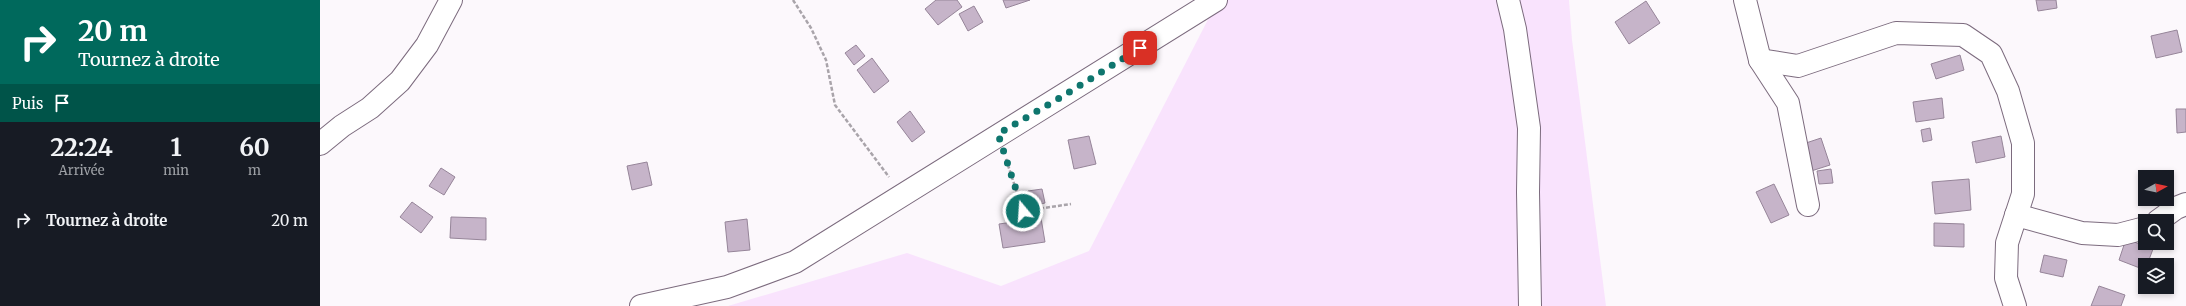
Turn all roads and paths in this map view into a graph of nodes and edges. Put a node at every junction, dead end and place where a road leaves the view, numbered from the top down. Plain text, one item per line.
1 (451, 0) edge
2 (793, 0) edge
3 (1216, 0) edge
4 (1508, 0) edge
5 (1745, 0) edge
6 (1760, 60) junction
7 (998, 134) junction
8 (320, 144) edge
9 (902, 195) junction
10 (1071, 204) dead end
11 (2186, 204) edge
12 (1808, 205) dead end
13 (2168, 214) edge
14 (2016, 215) junction
15 (2138, 230) edge
16 (641, 306) edge
17 (1530, 306) edge
18 (2015, 306) edge

1 - 8 street
2 - 9 path
3 - 7 street
4 - 17 street
5 - 6 street
6 - 12 street
6 - 14 street
7 - 9 street
7 - 10 path
9 - 16 street
11 - 13 street
14 - 15 street
14 - 18 street

